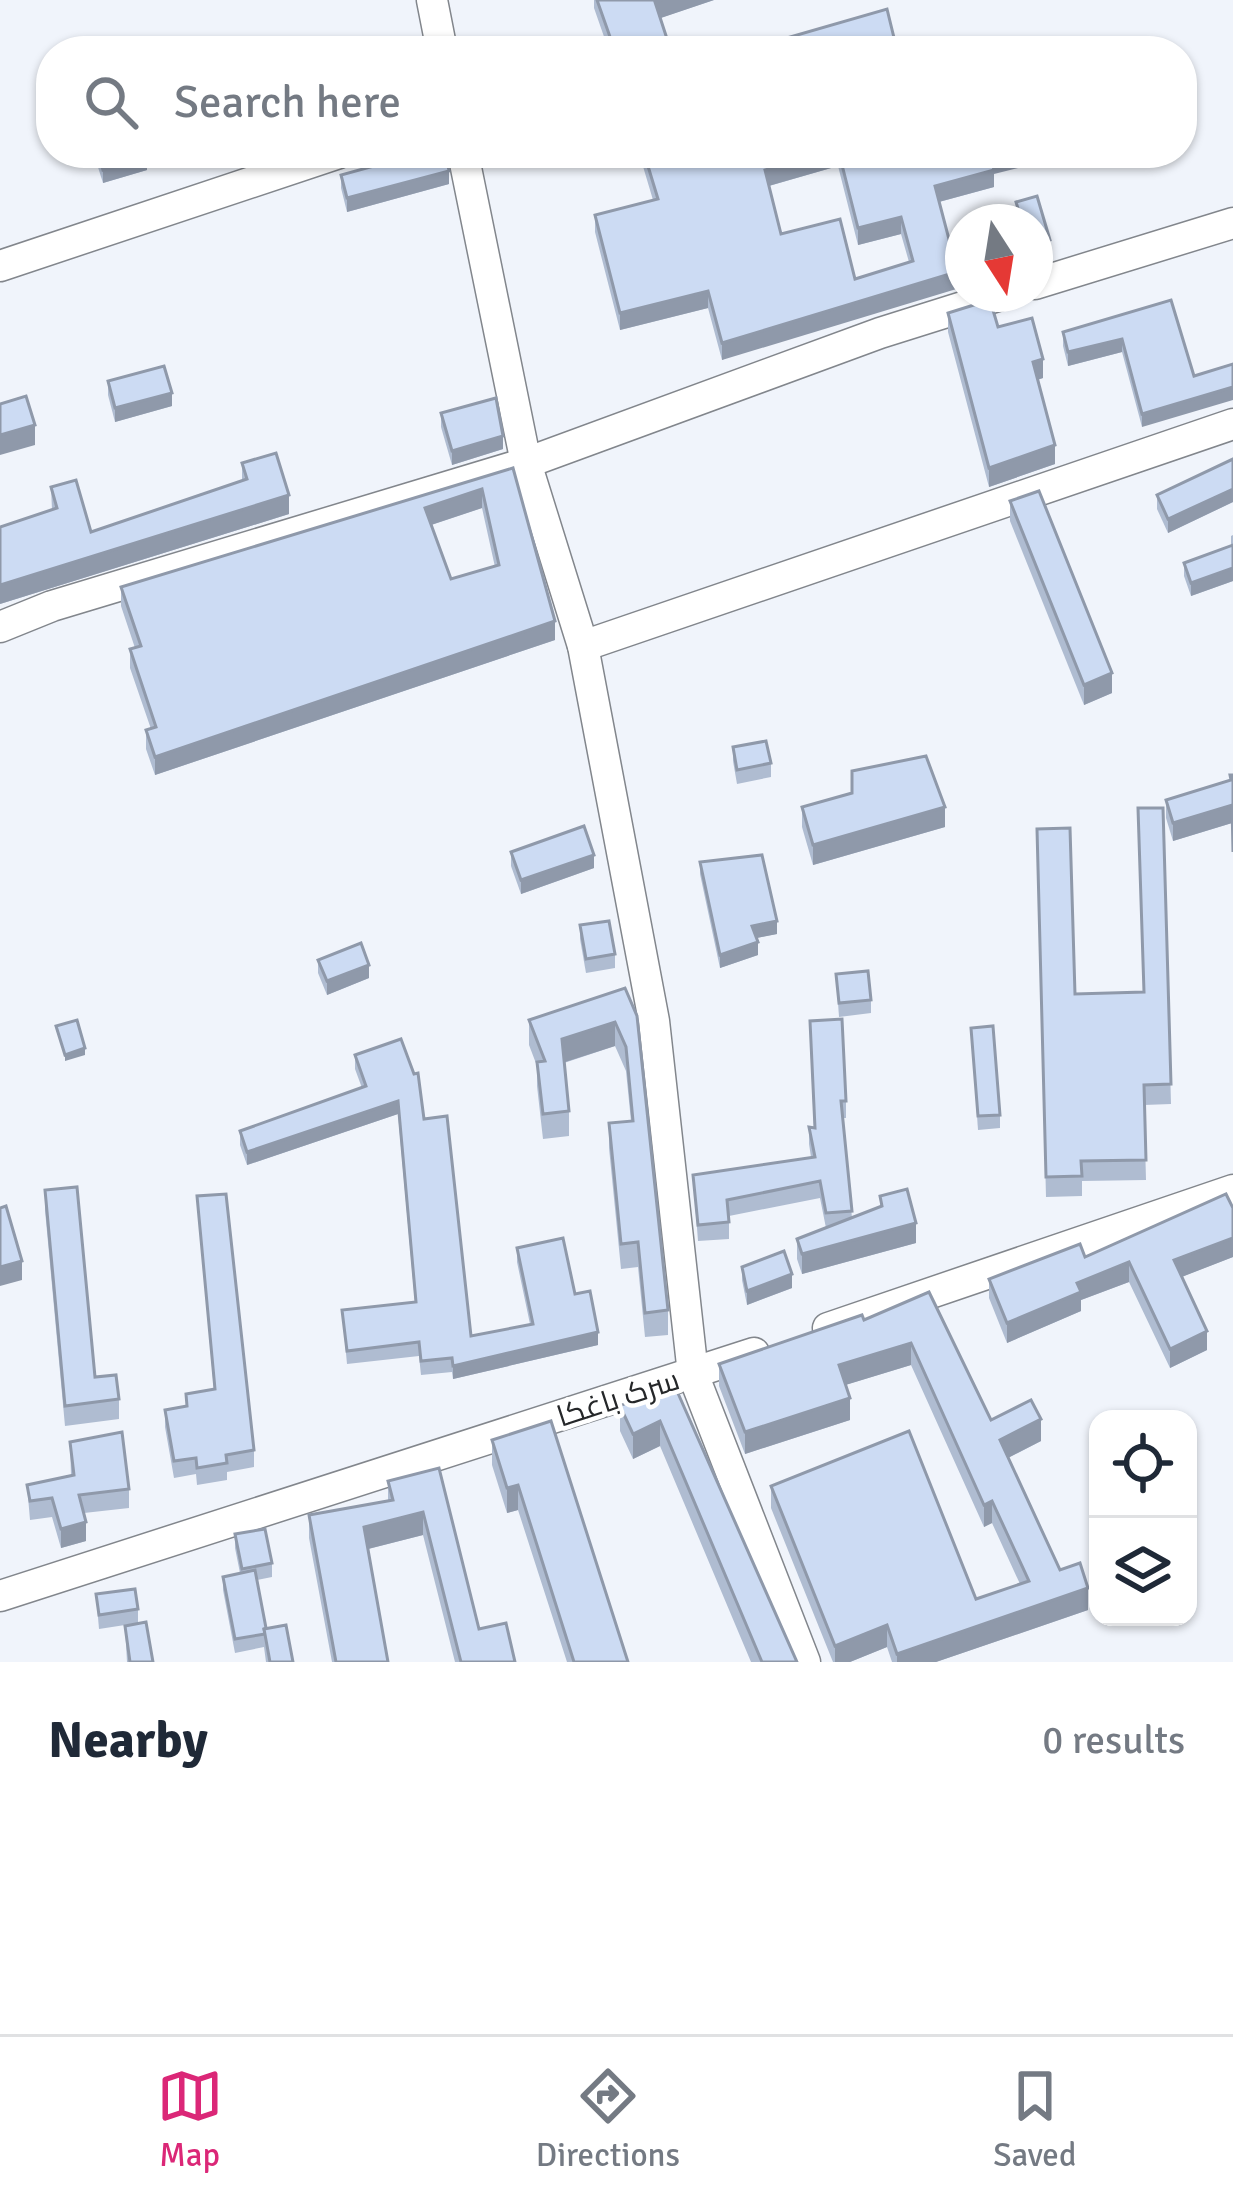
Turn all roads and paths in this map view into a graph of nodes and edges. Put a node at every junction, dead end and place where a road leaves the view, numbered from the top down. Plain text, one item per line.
1 (432, 0) edge
2 (439, 36) edge
3 (294, 168) edge
4 (466, 168) edge
5 (1233, 223) edge
6 (0, 266) edge
7 (1053, 278) edge
8 (947, 312) edge
9 (1233, 424) edge
10 (526, 463) junction
11 (0, 627) edge
12 (583, 646) junction
13 (1233, 1190) edge
14 (693, 1374) junction
15 (0, 1596) edge
16 (805, 1662) edge

1 - 2 street
3 - 6 street
4 - 10 street
5 - 7 street
8 - 10 street
9 - 12 street
10 - 11 street
10 - 12 street
12 - 14 street
13 - 14 street, سرک باغکا
14 - 15 street, سرک باغکا
14 - 16 street

